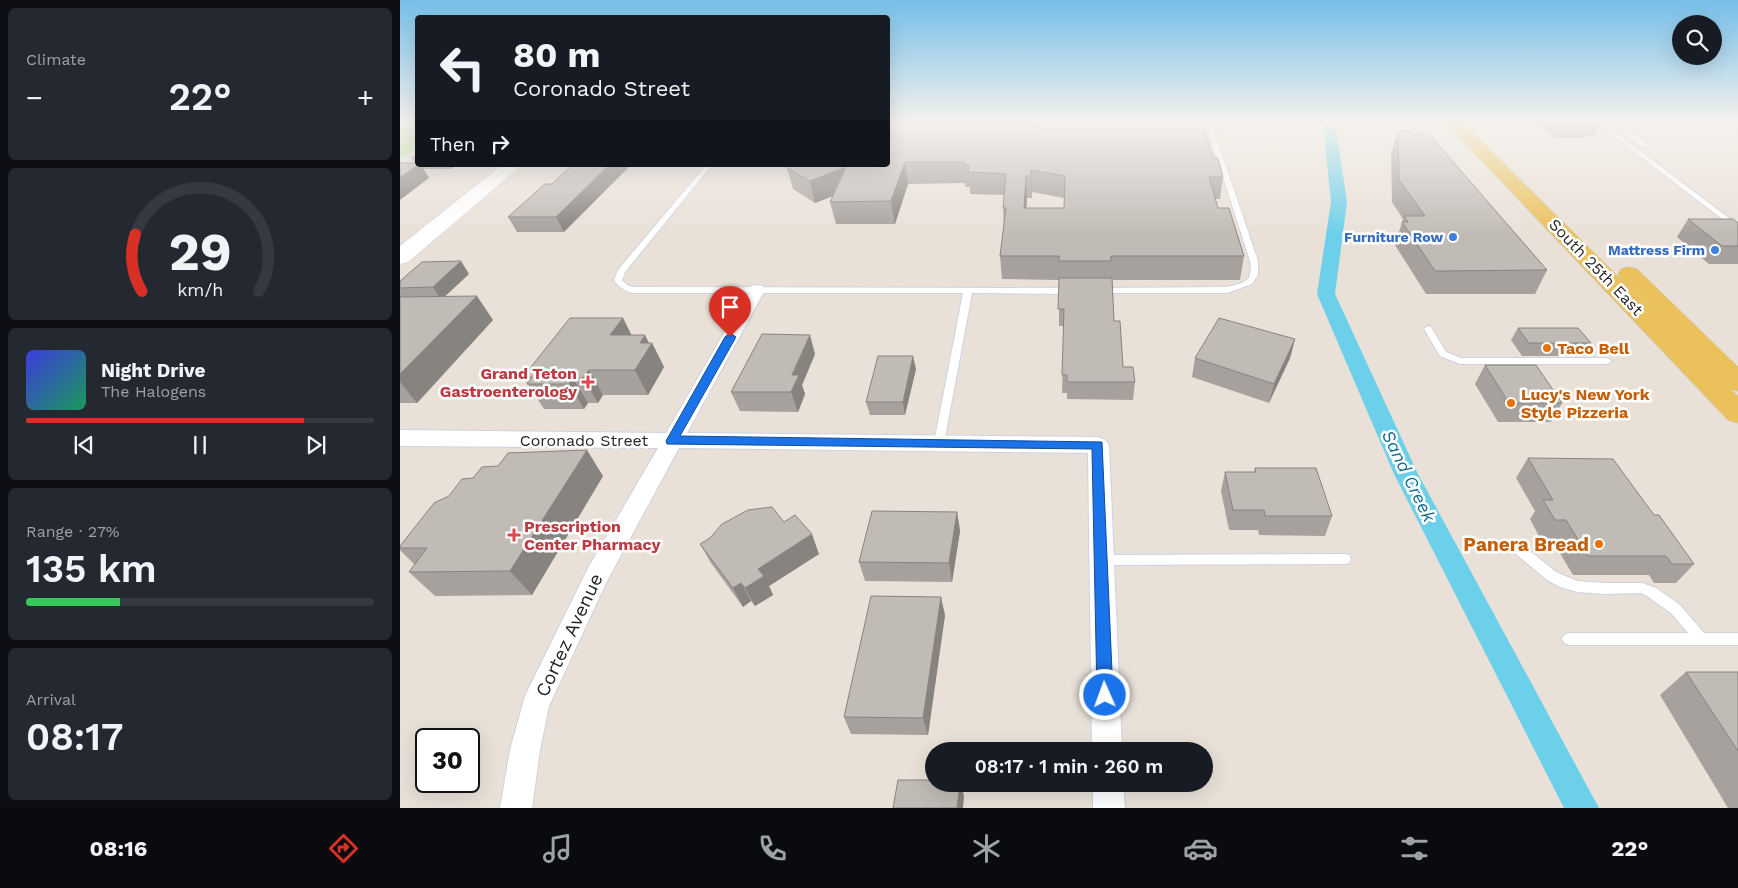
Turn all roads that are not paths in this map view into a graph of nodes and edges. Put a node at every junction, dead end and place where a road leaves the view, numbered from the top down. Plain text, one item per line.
1 (1220, 160) edge
2 (1489, 160) edge
3 (1513, 160) edge
4 (1647, 160) edge
5 (511, 167) edge
6 (707, 167) edge
7 (1738, 229) edge
8 (400, 257) edge
9 (1598, 269) junction
10 (1623, 269) junction
11 (757, 290) junction
12 (1080, 291) edge
13 (1090, 291) edge
14 (968, 292) junction
15 (1428, 329) dead end
16 (1607, 361) dead end
17 (1738, 382) edge
18 (1738, 413) edge
19 (400, 438) edge
20 (672, 441) junction
21 (940, 443) junction
22 (1522, 551) dead end
23 (1345, 559) dead end
24 (1102, 560) junction
25 (1569, 639) dead end
26 (1701, 639) junction
27 (1738, 639) edge
28 (1107, 742) edge
29 (1108, 792) edge
30 (516, 808) edge
31 (1109, 808) edge

1 - 13 lane
2 - 9 main road, South 25th East
3 - 10 main road, South 25th East
4 - 7 lane
5 - 8 main road
6 - 11 lane
9 - 10 main road
9 - 18 main road, South 25th East
10 - 17 main road, South 25th East
11 - 14 lane
11 - 20 street, Cortez Avenue
12 - 14 lane
14 - 21 lane
15 - 16 lane
19 - 20 street, Coronado Street
20 - 21 street, Coronado Street
20 - 30 street, Cortez Avenue
21 - 24 street, Coronado Street
22 - 26 lane
23 - 24 lane
24 - 28 street
25 - 26 lane
26 - 27 lane
29 - 31 street

